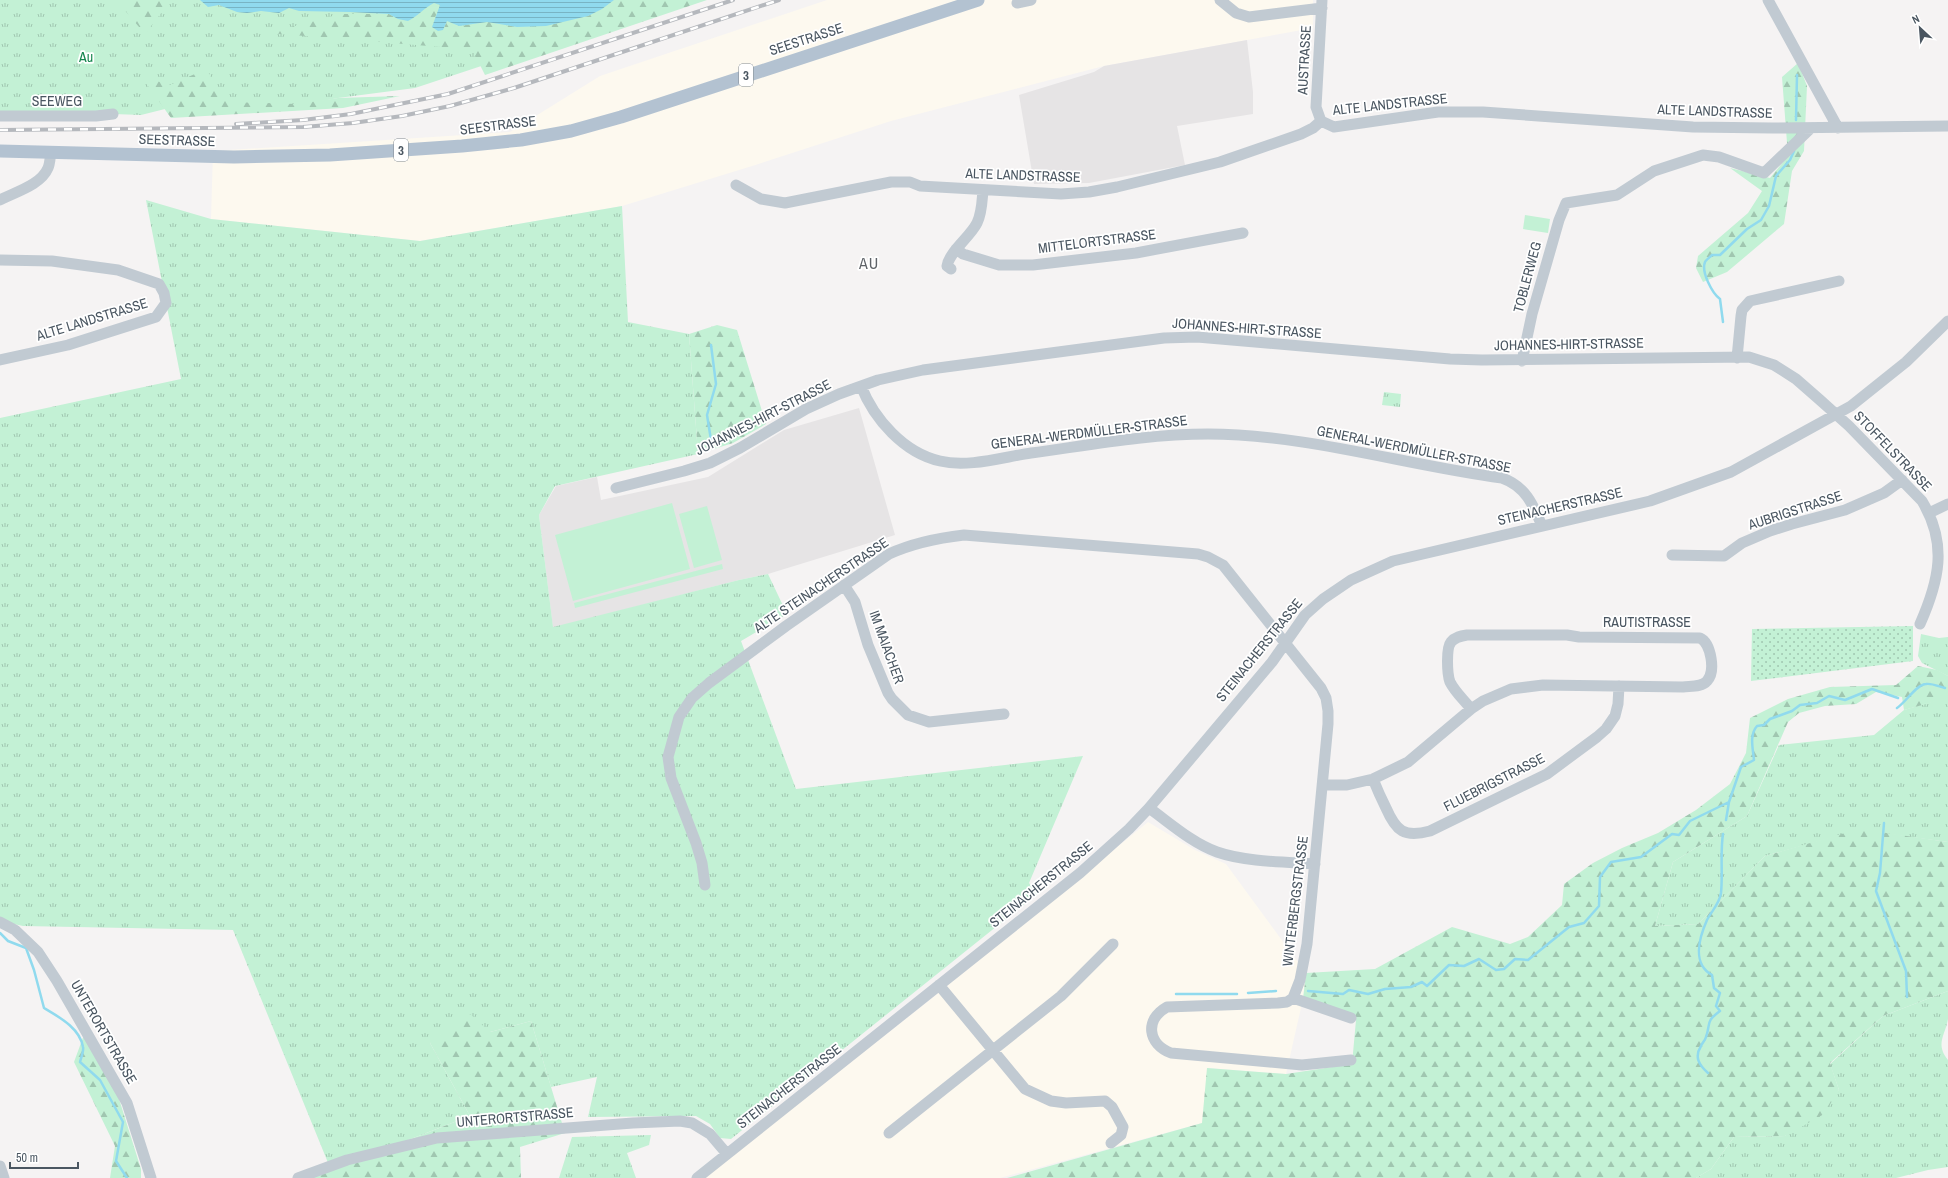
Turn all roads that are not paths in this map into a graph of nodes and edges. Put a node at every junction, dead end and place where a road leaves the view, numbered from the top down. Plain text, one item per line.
1 (978, 0) edge
2 (1031, 0) edge
3 (1220, 0) edge
4 (1768, 0) edge
5 (1017, 3) dead end
6 (1322, 4) edge
7 (113, 114) dead end
8 (0, 116) edge
9 (1321, 121) junction
10 (1948, 126) edge
11 (1811, 128) junction
12 (1838, 128) junction
13 (0, 151) edge
14 (51, 152) junction
15 (736, 185) dead end
16 (983, 190) junction
17 (0, 200) edge
18 (1242, 233) dead end
19 (956, 250) junction
20 (0, 260) edge
21 (951, 269) dead end
22 (1839, 281) dead end
23 (1948, 321) edge
24 (1737, 358) junction
25 (0, 360) edge
26 (1522, 360) junction
27 (861, 386) junction
28 (1836, 414) junction
29 (1902, 480) junction
30 (616, 488) dead end
31 (1948, 504) edge
32 (1929, 513) junction
33 (1542, 526) junction
34 (1672, 555) dead end
35 (844, 585) junction
36 (1920, 624) dead end
37 (1285, 643) junction
38 (1619, 686) junction
39 (1471, 709) junction
40 (1004, 714) dead end
41 (1373, 779) junction
42 (1323, 785) junction
43 (1149, 808) junction
44 (1315, 864) junction
45 (705, 885) dead end
46 (0, 922) edge
47 (1113, 944) dead end
48 (939, 985) junction
49 (1293, 998) junction
50 (1350, 1018) dead end
51 (993, 1050) junction
52 (1351, 1060) dead end
53 (889, 1133) dead end
54 (1111, 1144) dead end
55 (727, 1154) junction
56 (0, 1166) edge
57 (4, 1178) edge
58 (151, 1178) edge
59 (298, 1178) edge
60 (697, 1178) edge

1 - 14 main road, SEESTRASSE / 3
2 - 5 street
3 - 6 street
4 - 12 street
6 - 9 street, AUSTRASSE
7 - 8 street, SEEWEG
9 - 11 street, ALTE LANDSTRASSE
9 - 16 street, ALTE LANDSTRASSE
10 - 12 street, ALTE LANDSTRASSE
11 - 12 street, ALTE LANDSTRASSE
11 - 26 street, TOBLERWEG
13 - 14 main road, SEESTRASSE / 3
14 - 17 street
15 - 16 street, ALTE LANDSTRASSE
16 - 19 street
18 - 19 street, MITTELORTSTRASSE
19 - 21 street
20 - 25 street, ALTE LANDSTRASSE
22 - 24 street
23 - 28 street, STEINACHERSTRASSE
24 - 26 street, JOHANNES-HIRT-STRASSE
24 - 28 street, JOHANNES-HIRT-STRASSE
26 - 27 street, JOHANNES-HIRT-STRASSE
27 - 30 street, JOHANNES-HIRT-STRASSE
27 - 33 street, GENERAL-WERDMÜLLER-STRASSE
28 - 29 street, STOFFELSTRASSE
28 - 33 street, STEINACHERSTRASSE
29 - 32 street, STOFFELSTRASSE
29 - 34 street, AUBRIGSTRASSE
31 - 32 street
32 - 36 street, STOFFELSTRASSE
33 - 37 street, STEINACHERSTRASSE
35 - 37 street, ALTE STEINACHERSTRASSE
35 - 40 street, IM MAIACHER
35 - 45 street, ALTE STEINACHERSTRASSE
37 - 42 street, WINTERBERGSTRASSE
37 - 43 street, STEINACHERSTRASSE
38 - 39 street, RAUTISTRASSE
38 - 39 street, RAUTISTRASSE
38 - 41 street, FLUEBRIGSTRASSE
39 - 41 street
41 - 42 street
42 - 44 street, WINTERBERGSTRASSE
43 - 44 street
43 - 48 street, STEINACHERSTRASSE
44 - 49 street, WINTERBERGSTRASSE
46 - 58 street, UNTERORTSTRASSE
47 - 51 street
48 - 51 street
48 - 55 street, STEINACHERSTRASSE
49 - 50 street
49 - 52 street
51 - 53 street
51 - 54 street
55 - 59 street, UNTERORTSTRASSE
55 - 60 street, STEINACHERSTRASSE
56 - 57 street

